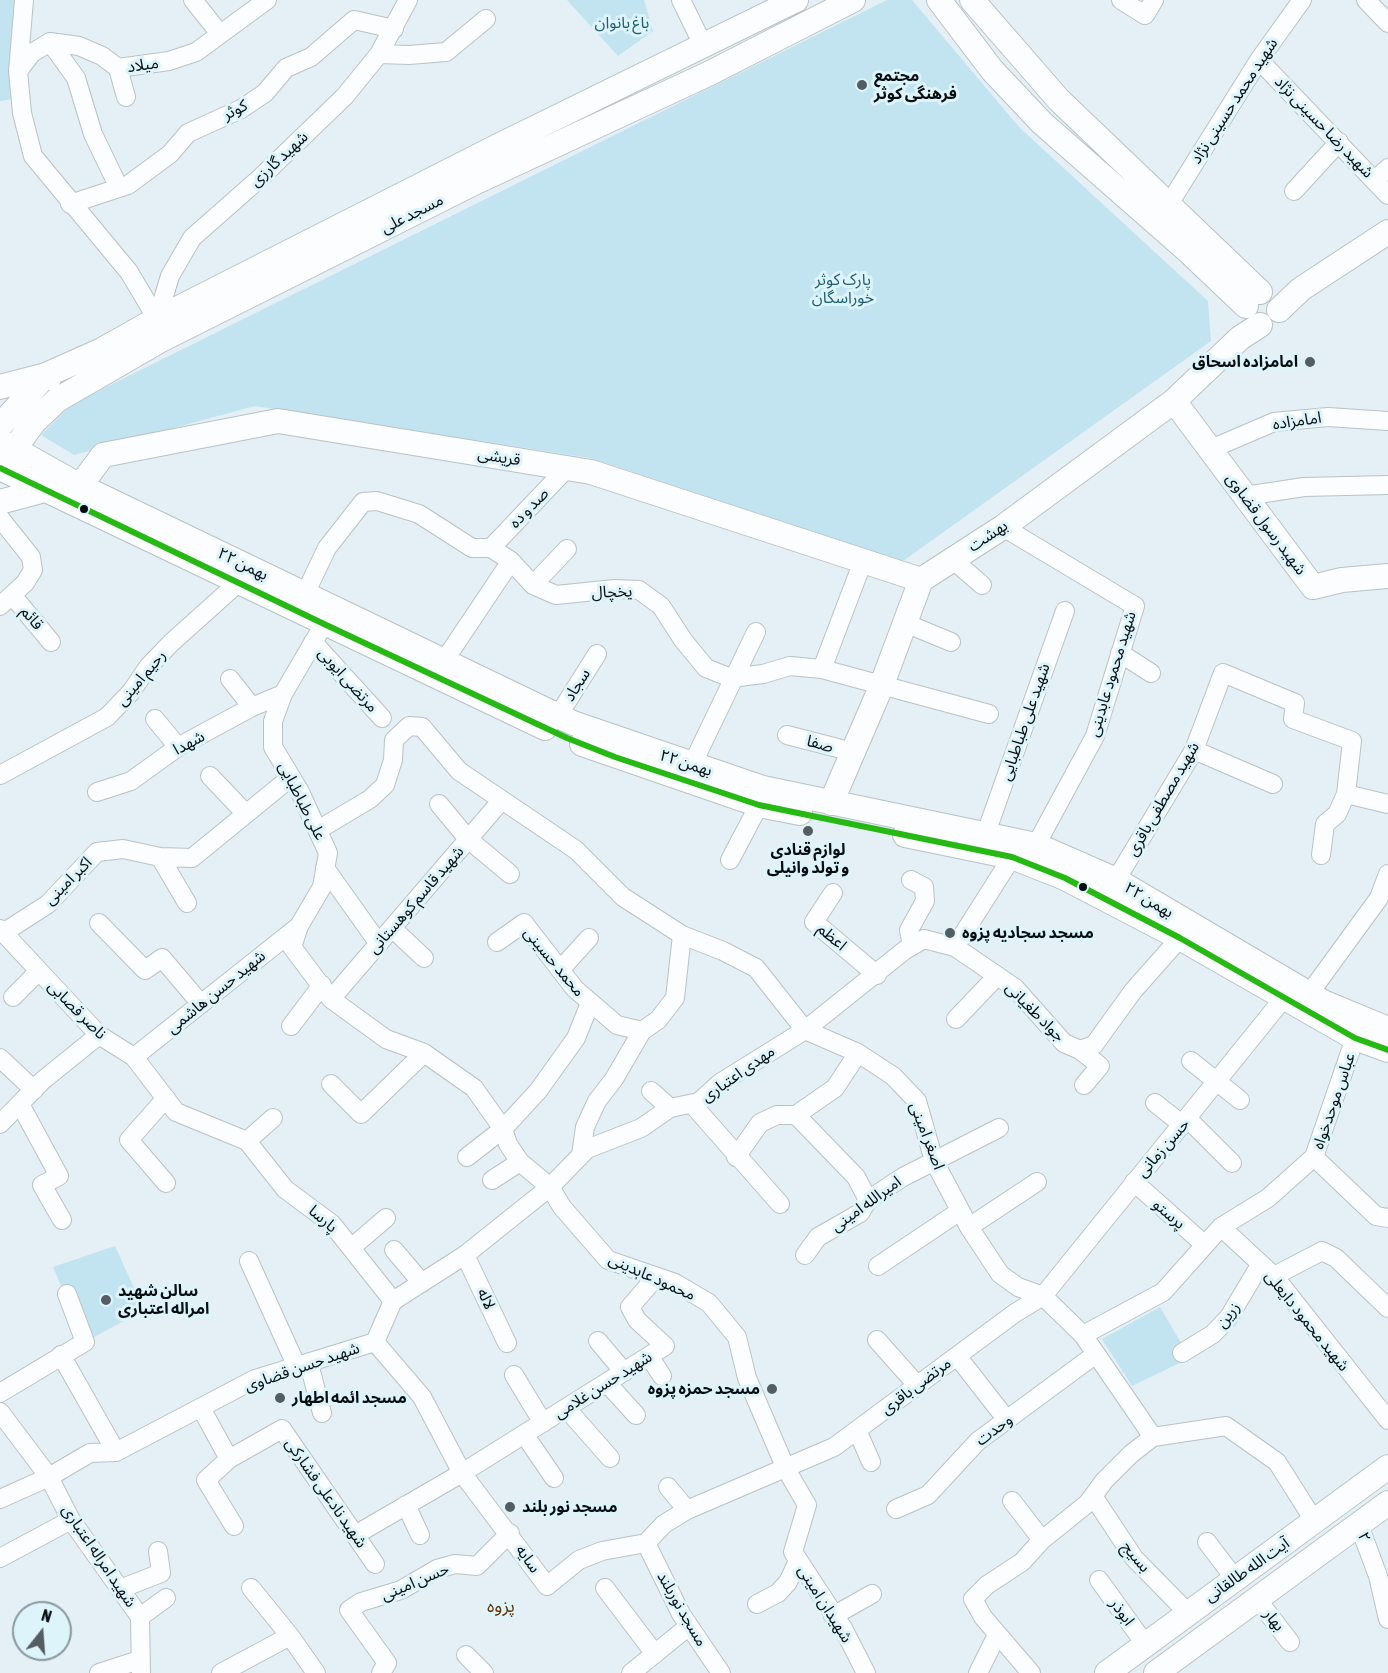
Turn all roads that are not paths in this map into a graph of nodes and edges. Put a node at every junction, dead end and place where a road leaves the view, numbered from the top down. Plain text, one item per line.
1 (194, 0) edge
2 (267, 0) edge
3 (408, 0) edge
4 (681, 0) edge
5 (795, 0) edge
6 (853, 0) edge
7 (939, 0) edge
8 (972, 0) edge
9 (1121, 0) edge
10 (1154, 0) edge
11 (1302, 0) edge
12 (1366, 0) edge
13 (25, 1) edge
14 (486, 19) dead end
15 (1388, 23) edge
16 (394, 29) junction
17 (220, 34) junction
18 (51, 42) junction
19 (704, 46) junction
20 (379, 54) junction
21 (1259, 60) junction
22 (118, 68) junction
23 (18, 71) junction
24 (126, 97) dead end
25 (1059, 100) junction
26 (1042, 123) junction
27 (1340, 142) junction
28 (472, 171) junction
29 (1381, 174) edge
30 (119, 188) junction
31 (1294, 191) dead end
32 (1388, 195) edge
33 (70, 204) junction
34 (1169, 204) junction
35 (1388, 232) edge
36 (1258, 312) junction
37 (157, 319) junction
38 (46, 375) junction
39 (0, 387) edge
40 (65, 396) junction
41 (1174, 401) junction
42 (1388, 421) edge
43 (34, 423) junction
44 (0, 426) edge
45 (1210, 449) junction
46 (4, 461) edge
47 (567, 468) junction
48 (73, 482) junction
49 (1388, 485) edge
50 (45, 490) junction
51 (1245, 496) junction
52 (0, 502) edge
53 (0, 518) edge
54 (1003, 527) junction
55 (491, 548) junction
56 (567, 549) dead end
57 (952, 559) junction
58 (511, 561) junction
59 (863, 561) junction
60 (1388, 576) edge
61 (921, 580) junction
62 (239, 582) junction
63 (533, 585) junction
64 (982, 585) dead end
65 (305, 594) junction
66 (6, 601) edge
67 (1065, 611) dead end
68 (905, 623) junction
69 (756, 632) dead end
70 (318, 633) junction
71 (51, 642) dead end
72 (951, 642) dead end
73 (1120, 653) junction
74 (597, 654) dead end
75 (444, 661) junction
76 (822, 669) junction
77 (1151, 673) dead end
78 (731, 678) junction
79 (230, 679) dead end
80 (881, 687) junction
81 (283, 694) junction
82 (252, 707) junction
83 (989, 714) dead end
84 (558, 716) junction
85 (382, 718) dead end
86 (155, 719) dead end
87 (787, 735) dead end
88 (177, 747) junction
89 (1194, 750) junction
90 (853, 752) junction
91 (661, 763) junction
92 (692, 765) junction
93 (0, 775) edge
94 (210, 776) dead end
95 (290, 778) junction
96 (1273, 784) dead end
97 (97, 792) dead end
98 (1346, 794) junction
99 (501, 801) junction
100 (831, 803) junction
101 (440, 804) dead end
102 (1388, 804) edge
103 (759, 805) junction
104 (246, 814) junction
105 (318, 830) junction
106 (986, 833) junction
107 (468, 839) junction
108 (1036, 845) junction
109 (1321, 855) dead end
110 (160, 857) junction
111 (1012, 857) junction
112 (730, 860) dead end
113 (325, 868) junction
114 (510, 874) dead end
115 (1388, 874) edge
116 (911, 880) dead end
117 (1116, 880) junction
118 (833, 892) dead end
119 (1384, 901) edge
120 (186, 903) dead end
121 (99, 923) dead end
122 (298, 926) junction
123 (392, 928) junction
124 (2, 931) edge
125 (682, 935) junction
126 (589, 938) dead end
127 (1180, 938) junction
128 (497, 942) dead end
129 (378, 944) junction
130 (912, 946) junction
131 (955, 947) junction
132 (424, 958) dead end
133 (560, 970) junction
134 (39, 971) junction
135 (877, 975) junction
136 (997, 976) junction
137 (327, 992) junction
138 (1309, 994) junction
139 (13, 997) dead end
140 (1283, 999) junction
141 (590, 1003) junction
142 (201, 1004) junction
143 (956, 1019) dead end
144 (291, 1026) dead end
145 (1388, 1029) edge
146 (805, 1030) junction
147 (642, 1031) junction
148 (99, 1035) junction
149 (1355, 1038) junction
150 (1080, 1050) junction
151 (1388, 1050) edge
152 (424, 1053) junction
153 (858, 1053) junction
154 (134, 1057) junction
155 (0, 1058) edge
156 (1191, 1061) dead end
157 (1217, 1082) junction
158 (331, 1084) dead end
159 (1084, 1085) dead end
160 (34, 1090) junction
161 (651, 1091) dead end
162 (166, 1098) junction
163 (1240, 1100) dead end
164 (1155, 1103) dead end
165 (20, 1104) junction
166 (692, 1104) junction
167 (670, 1108) junction
168 (796, 1115) junction
169 (273, 1118) dead end
170 (1185, 1122) junction
171 (0, 1124) edge
172 (999, 1128) dead end
173 (503, 1129) junction
174 (247, 1141) junction
175 (580, 1155) junction
176 (467, 1156) dead end
177 (736, 1157) junction
178 (1314, 1157) junction
179 (934, 1161) junction
180 (520, 1162) junction
181 (1232, 1163) dead end
182 (492, 1180) dead end
183 (1037, 1182) dead end
184 (1134, 1182) junction
185 (166, 1183) dead end
186 (550, 1187) junction
187 (868, 1200) junction
188 (780, 1204) dead end
189 (960, 1211) junction
190 (386, 1218) dead end
191 (1388, 1218) edge
192 (62, 1220) dead end
193 (969, 1227) junction
194 (1221, 1227) junction
195 (1204, 1245) junction
196 (351, 1248) junction
197 (394, 1250) dead end
198 (465, 1255) junction
199 (805, 1255) dead end
200 (249, 1261) dead end
201 (878, 1266) dead end
202 (1267, 1270) junction
203 (656, 1276) junction
204 (422, 1283) junction
205 (67, 1294) dead end
206 (1043, 1296) junction
207 (393, 1301) junction
208 (1388, 1308) edge
209 (1083, 1335) junction
210 (877, 1340) dead end
211 (598, 1341) dead end
212 (375, 1342) junction
213 (507, 1343) dead end
214 (1182, 1353) dead end
215 (1096, 1354) junction
216 (61, 1355) junction
217 (649, 1356) junction
218 (957, 1356) junction
219 (303, 1366) junction
220 (624, 1372) junction
221 (514, 1375) dead end
222 (662, 1376) dead end
223 (607, 1383) junction
224 (917, 1385) junction
225 (0, 1393) edge
226 (201, 1408) junction
227 (566, 1408) junction
228 (0, 1412) edge
229 (322, 1413) dead end
230 (636, 1415) dead end
231 (1007, 1420) junction
232 (1388, 1420) edge
233 (543, 1423) junction
234 (857, 1430) junction
235 (524, 1434) junction
236 (1153, 1437) junction
237 (116, 1452) junction
238 (610, 1458) dead end
239 (229, 1459) junction
240 (870, 1462) dead end
241 (1388, 1467) edge
242 (786, 1469) junction
243 (462, 1473) junction
244 (48, 1477) junction
245 (554, 1478) dead end
246 (668, 1487) dead end
247 (1094, 1496) junction
248 (0, 1499) edge
249 (1012, 1501) dead end
250 (1388, 1503) edge
251 (406, 1505) junction
252 (896, 1509) dead end
253 (687, 1510) junction
254 (71, 1520) junction
255 (1315, 1522) junction
256 (1359, 1525) junction
257 (234, 1526) dead end
258 (510, 1533) junction
259 (355, 1535) junction
260 (420, 1535) dead end
261 (1042, 1540) junction
262 (1207, 1542) dead end
263 (646, 1543) junction
264 (158, 1551) dead end
265 (0, 1558) edge
266 (798, 1561) junction
267 (375, 1564) dead end
268 (1235, 1579) junction
269 (1099, 1580) dead end
270 (251, 1588) dead end
271 (605, 1588) dead end
272 (120, 1589) junction
273 (872, 1594) dead end
274 (166, 1598) dead end
275 (1257, 1599) junction
276 (757, 1604) dead end
277 (1187, 1612) junction
278 (833, 1616) junction
279 (140, 1617) junction
280 (1388, 1619) edge
281 (689, 1626) junction
282 (997, 1635) junction
283 (290, 1636) junction
284 (1290, 1642) dead end
285 (1145, 1644) junction
286 (655, 1654) junction
287 (466, 1655) dead end
288 (255, 1665) edge
289 (140, 1666) edge
290 (99, 1673) edge
291 (221, 1673) edge
292 (316, 1673) edge
293 (381, 1673) edge
294 (484, 1673) edge
295 (631, 1673) edge
296 (721, 1673) edge
297 (866, 1673) edge
298 (978, 1673) edge
299 (1031, 1673) edge
300 (1107, 1673) edge
301 (1156, 1673) edge

1 - 17 street
2 - 17 street, میلاد
3 - 16 street, شهید گارزی
4 - 19 street
5 - 19 main road, مسجد علی
6 - 28 main road, مسجد علی
7 - 26 main road
8 - 25 main road
9 - 10 street
11 - 21 street, شهید محمد حسینی نژاد
12 - 15 street
13 - 23 street
14 - 20 street
16 - 20 street, شهید گارزی
16 - 30 street, کوثر
17 - 22 street, میلاد
18 - 22 street, میلاد
18 - 23 street
18 - 30 street
19 - 28 main road, مسجد علی
20 - 37 street, شهید گارزی
21 - 27 street, شهید رضا حسینی نژاد
21 - 34 street, شهید محمد حسینی نژاد
22 - 24 street
23 - 33 street
25 - 26 main road
25 - 34 main road
26 - 36 main road
27 - 29 street, شهید رضا حسینی نژاد
27 - 31 street
28 - 37 main road, مسجد علی
28 - 40 main road, مسجد علی
29 - 32 street, شهید رضا حسینی نژاد
30 - 33 street, کوثر
33 - 37 street
34 - 36 main road
35 - 36 main road, بهشت
36 - 41 main road, بهشت
37 - 38 main road, مسجد علی
38 - 39 main road
38 - 40 main road
38 - 44 main road
40 - 43 main road, مسجد علی
41 - 45 main road, شهید رسول قضاوی
41 - 54 main road, بهشت
42 - 45 street, امامزاده
43 - 46 main road, مسجد علی
43 - 48 main road
45 - 51 main road, شهید رسول قضاوی
46 - 48 main road, ۲۲ بهمن
46 - 50 main road, ۲۲ بهمن
47 - 48 main road, قریشی
47 - 55 street, صد و ده
47 - 59 main road, قریشی
48 - 65 main road, ۲۲ بهمن
49 - 51 street
50 - 52 main road
50 - 62 main road, ۲۲ بهمن
51 - 60 main road, شهید رسول قضاوی
53 - 66 street
54 - 57 main road, بهشت
54 - 73 street, شهید محمود عابدینی
55 - 58 street, یخچال
55 - 65 street, یخچال
56 - 63 street
57 - 61 main road, بهشت
57 - 64 street
58 - 63 street, یخچال
58 - 75 street
59 - 61 main road, قریشی
59 - 76 street
61 - 68 main road
62 - 70 main road, ۲۲ بهمن
62 - 93 street, رحیم امینی
63 - 78 street, یخچال
65 - 75 main road, ۲۲ بهمن
66 - 71 street, قائم
67 - 106 street, شهید علی طباطبایی
68 - 72 street
68 - 80 main road
69 - 78 street
70 - 81 street, علی طباطبایی
70 - 85 street, مرتضی ایوبی
70 - 91 main road, ۲۲ بهمن
73 - 77 street
73 - 108 street, شهید محمود عابدینی
74 - 84 street, سجاد
75 - 84 main road, ۲۲ بهمن
76 - 78 street
76 - 80 street
78 - 92 street
79 - 82 street
80 - 83 street
80 - 90 main road
81 - 82 street, شهدا
81 - 95 street, علی طباطبایی
82 - 88 street, شهدا
84 - 91 main road, ۲۲ بهمن
86 - 88 street
87 - 90 street, صفا
88 - 97 street, شهدا
89 - 96 street
89 - 98 street, شهید مصطفی باقری
89 - 117 street, شهید مصطفی باقری
90 - 100 main road
91 - 92 main road, ۲۲ بهمن
91 - 103 main road, ۲۲ بهمن
92 - 100 main road, ۲۲ بهمن
94 - 104 street
95 - 104 street, اکبر امینی
95 - 105 street, علی طباطبایی
98 - 102 street
98 - 109 street, شهید مصطفی باقری
99 - 105 street
99 - 107 street, شهید قاسم کوهستانی
99 - 125 street
100 - 106 main road, ۲۲ بهمن
101 - 107 street
103 - 111 main road, ۲۲ بهمن
103 - 112 street
104 - 110 street, اکبر امینی
105 - 113 street, علی طباطبایی
106 - 108 main road, ۲۲ بهمن
107 - 114 street
107 - 123 street, شهید قاسم کوهستانی
108 - 117 main road, ۲۲ بهمن
110 - 120 street
110 - 124 street, اکبر امینی
111 - 127 main road, ۲۲ بهمن
111 - 131 street
113 - 122 street, علی طباطبایی
113 - 129 street
115 - 119 street
116 - 130 street
117 - 138 main road, ۲۲ بهمن
118 - 135 street, اعظم
119 - 138 street
121 - 142 street
122 - 137 street, علی طباطبایی
122 - 142 street, شهید حسن هاشمی
123 - 129 street, شهید قاسم کوهستانی
123 - 132 street
124 - 134 street, ناصر قصابی
125 - 146 street
125 - 147 street
126 - 133 street
127 - 140 main road, ۲۲ بهمن
127 - 150 street, جواد طغیانی
128 - 133 street, محمد حسینی
129 - 137 street, شهید قاسم کوهستانی
130 - 131 street
130 - 135 street, مهدی اعتباری
131 - 136 street, جواد طغیانی
133 - 141 street, محمد حسینی
134 - 139 street
134 - 148 street, ناصر قصابی
135 - 146 street, مهدی اعتباری
136 - 143 street
136 - 150 street, جواد طغیانی
137 - 144 street, شهید قاسم کوهستانی
137 - 152 street, علی طباطبایی
138 - 145 main road, ۲۲ بهمن
140 - 149 main road, ۲۲ بهمن
140 - 157 street, حسن زمانی
141 - 147 street, محمد حسینی
141 - 173 street
142 - 154 street, شهید حسن هاشمی
146 - 153 street, اصغر امینی
146 - 166 street, مهدی اعتباری
147 - 175 street
148 - 154 street, ناصر قصابی
148 - 160 street
149 - 151 main road, ۲۲ بهمن
149 - 178 street, عباس موحدخواه
150 - 159 street
152 - 158 street
152 - 173 street, علی طباطبایی
153 - 168 street
153 - 179 street, اصغر امینی
154 - 162 street, ناصر قصابی
155 - 160 street
156 - 157 street
157 - 163 street
157 - 170 street, حسن زمانی
160 - 165 street
161 - 167 street
162 - 174 street, ناصر قصابی
162 - 185 street
164 - 170 street
165 - 171 street
165 - 192 street
166 - 167 street, مهدی اعتباری
166 - 177 street
167 - 175 street, مهدی اعتباری
168 - 177 street
168 - 187 street
169 - 174 street
170 - 181 street
170 - 184 street, حسن زمانی
172 - 179 street, امیرالله امینی
173 - 176 street
173 - 180 street, علی طباطبایی
174 - 196 street, پارسا
175 - 186 street, مهدی اعتباری
177 - 188 street
178 - 191 street
178 - 194 street, عباس موحدخواه
179 - 187 street, امیرالله امینی
179 - 189 street, اصغر امینی
180 - 182 street
180 - 186 street, علی طباطبایی
183 - 193 street
184 - 195 street, پرستو
184 - 206 street, حسن زمانی
186 - 198 street
186 - 203 street, محمود عابدینی
187 - 199 street, امیرالله امینی
189 - 193 street, اصغر امینی
189 - 201 street
190 - 196 street
193 - 206 street, اصغر امینی
194 - 195 street, عباس موحدخواه
194 - 202 street, شهید محمود دایعلی
195 - 209 street, عباس موحدخواه
196 - 207 street, پارسا
197 - 204 street
198 - 204 street
198 - 213 street, لاله
200 - 219 street
202 - 208 street
202 - 214 street, زرین
202 - 232 street, شهید محمود دایعلی
203 - 217 street, شهید حسن غلامی
203 - 242 street, محمود عابدینی
204 - 207 street
205 - 216 street
206 - 209 street
206 - 218 street, مرتضی باقری
207 - 212 street, شهید حسن قضاوی
209 - 215 street
210 - 224 street
211 - 220 street
212 - 219 street, شهید حسن قضاوی
212 - 243 street, سایه
215 - 231 street, وحدت
215 - 236 street
216 - 225 street
216 - 237 street
217 - 220 street, شهید حسن غلامی
217 - 222 street
218 - 224 street, مرتضی باقری
218 - 231 street
219 - 226 street, شهید حسن قضاوی
219 - 229 street
220 - 223 street, شهید حسن غلامی
221 - 233 street
223 - 227 street, شهید حسن غلامی
223 - 230 street
224 - 234 street, مرتضی باقری
226 - 237 street, شهید حسن قضاوی
226 - 239 street
227 - 233 street, شهید حسن غلامی
227 - 238 street
228 - 244 street, شهید امراله اعتباری
231 - 252 street, وحدت
233 - 235 street, شهید حسن غلامی
234 - 240 street
234 - 242 street, مرتضی باقری
235 - 243 street, شهید حسن غلامی
235 - 245 street
236 - 247 street
236 - 255 street
237 - 244 street, شهید حسن قضاوی
239 - 257 street
239 - 259 street, شهید نادعلی فشارکی
241 - 255 main road, آیت الله طالقانی
242 - 253 street
242 - 266 street, شهیدان امینی
243 - 251 street, شهید حسن غلامی
243 - 258 street, سایه
244 - 248 street, شهید حسن قضاوی
244 - 254 street, شهید امراله اعتباری
246 - 253 street
247 - 261 street
247 - 277 street, بسیج
249 - 261 street
250 - 256 main road, آیت الله طالقانی
251 - 259 street, شهید حسن غلامی
251 - 260 street
253 - 263 street
254 - 265 street
254 - 272 street, شهید امراله اعتباری
255 - 268 main road, آیت الله طالقانی
256 - 275 main road, آیت الله طالقانی
256 - 280 street, ۲
258 - 263 street, سایه
258 - 293 street, حسن امینی
259 - 267 street, شهید نادعلی فشارکی
261 - 282 street
262 - 268 street
263 - 281 street, مسجد نوربلند
264 - 272 street
266 - 276 street
266 - 278 street, شهیدان امینی
268 - 277 main road, آیت الله طالقانی
269 - 285 street, ابوذر
270 - 283 street
271 - 286 street
272 - 279 street, شهید امراله اعتباری
273 - 278 street
274 - 279 street
275 - 284 street, بهار
275 - 301 main road, آیت الله طالقانی
277 - 285 main road, آیت الله طالقانی
278 - 297 street, شهیدان امینی
279 - 289 street, شهید امراله اعتباری
281 - 286 street
281 - 296 street, مسجد نوربلند
282 - 298 street
282 - 299 street
283 - 288 street
283 - 292 street
285 - 300 main road, آیت الله طالقانی
286 - 295 street
287 - 294 street
288 - 291 street
289 - 290 street

